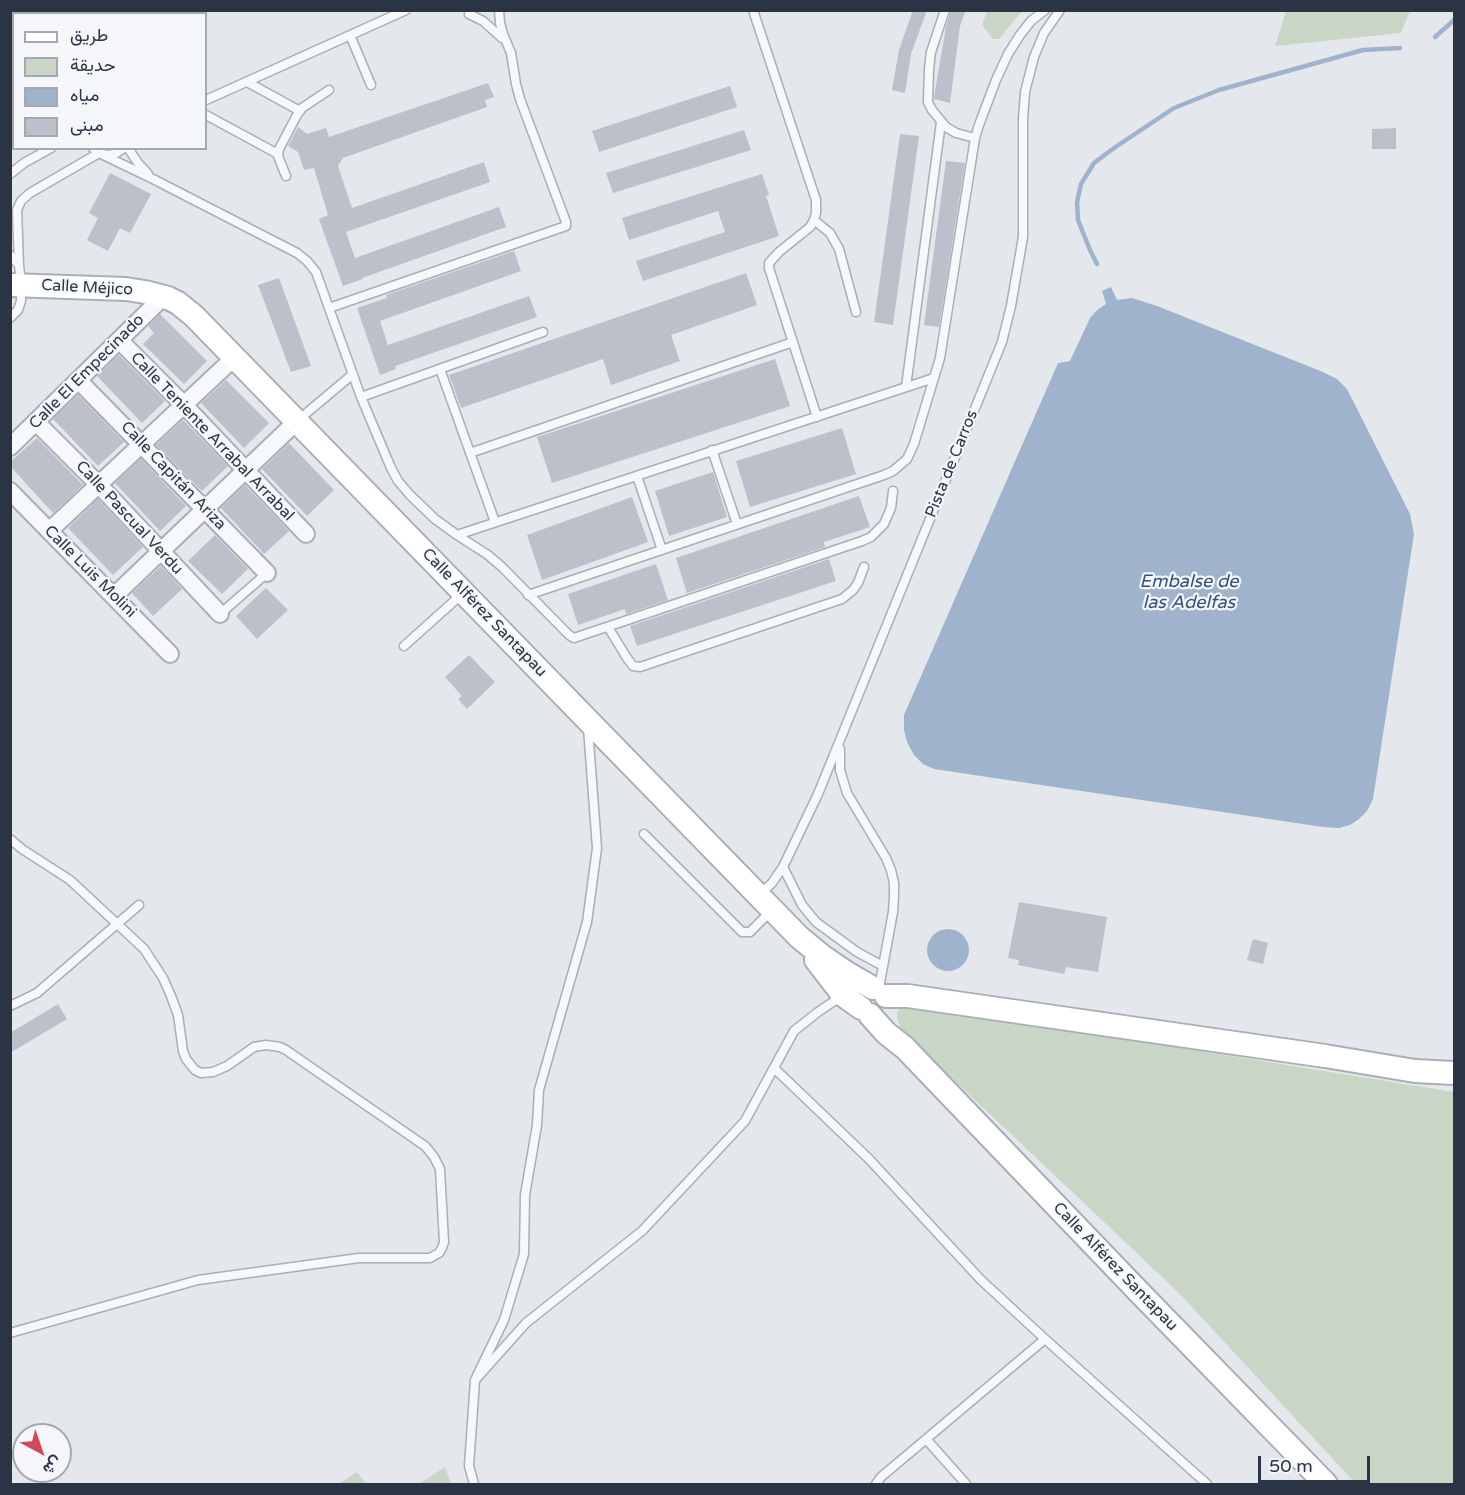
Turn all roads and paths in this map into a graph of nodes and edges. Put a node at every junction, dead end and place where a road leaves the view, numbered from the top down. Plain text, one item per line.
1 (406, 10) edge
2 (497, 10) edge
3 (753, 10) edge
4 (945, 10) edge
5 (1045, 10) edge
6 (1060, 10) edge
7 (467, 11) edge
8 (350, 35) junction
9 (507, 43) junction
10 (247, 82) junction
11 (371, 85) dead end
12 (329, 90) dead end
13 (207, 100) edge
14 (300, 111) junction
15 (207, 116) edge
16 (941, 122) junction
17 (975, 138) junction
18 (47, 150) edge
19 (121, 150) edge
20 (129, 150) edge
21 (96, 151) edge
22 (278, 154) junction
23 (10, 174) edge
24 (286, 176) dead end
25 (153, 179) junction
26 (814, 220) junction
27 (10, 255) edge
28 (17, 278) edge
29 (163, 297) junction
30 (329, 308) junction
31 (856, 312) dead end
32 (10, 318) edge
33 (543, 332) dead end
34 (118, 340) junction
35 (793, 342) junction
36 (235, 357) junction
37 (440, 369) junction
38 (353, 374) junction
39 (934, 378) junction
40 (78, 380) junction
41 (906, 387) junction
42 (361, 397) junction
43 (184, 405) junction
44 (817, 417) junction
45 (297, 421) junction
46 (36, 422) junction
47 (141, 444) junction
48 (10, 447) edge
49 (712, 450) junction
50 (470, 453) junction
51 (246, 470) junction
52 (637, 476) junction
53 (99, 484) junction
54 (893, 490) dead end
55 (10, 491) edge
56 (205, 510) junction
57 (495, 522) junction
58 (737, 524) junction
59 (49, 531) junction
60 (306, 534) dead end
61 (457, 535) junction
62 (662, 550) junction
63 (161, 551) junction
64 (864, 567) dead end
65 (267, 573) joint
66 (463, 592) junction
67 (528, 595) junction
68 (114, 596) junction
69 (220, 615) joint
70 (608, 627) junction
71 (404, 646) dead end
72 (170, 654) dead end
73 (587, 719) junction
74 (840, 740) junction
75 (644, 834) dead end
76 (10, 839) edge
77 (783, 867) junction
78 (766, 902) junction
79 (139, 905) dead end
80 (118, 923) junction
81 (800, 937) junction
82 (872, 996) junction
83 (10, 1006) edge
84 (774, 1068) junction
85 (1455, 1073) edge
86 (10, 1333) edge
87 (1045, 1339) junction
88 (475, 1380) junction
89 (926, 1439) junction
90 (474, 1485) edge
91 (876, 1485) edge
92 (966, 1485) edge
93 (1208, 1485) edge
94 (1326, 1485) edge

1 - 8 lane
2 - 7 lane
2 - 9 lane
3 - 26 lane
4 - 16 lane
5 - 17 lane
6 - 74 lane, Pista de Carros
7 - 9 lane
8 - 10 lane
8 - 11 lane
9 - 30 lane
10 - 13 lane
10 - 14 lane
12 - 14 lane
14 - 22 lane
15 - 22 lane
16 - 17 lane
16 - 41 lane
17 - 39 lane
18 - 23 lane
19 - 21 lane
20 - 25 lane
21 - 25 lane
21 - 28 lane
22 - 24 lane
25 - 30 lane
26 - 31 lane
26 - 35 lane
27 - 28 lane
28 - 29 main road, Calle Méjico
28 - 32 lane
29 - 34 street, Calle El Empecinado
29 - 36 main road, Calle Alférez Santapau
30 - 38 lane
33 - 37 lane
34 - 40 street, Calle El Empecinado
34 - 43 street, Calle Teniente Arrabal Arrabal
35 - 44 lane
35 - 50 lane
36 - 43 street
36 - 45 main road, Calle Alférez Santapau
37 - 42 lane
37 - 50 lane
38 - 42 lane
38 - 45 lane
39 - 41 lane
39 - 58 lane
40 - 46 street, Calle El Empecinado
40 - 47 street, Calle Capitán Ariza
41 - 44 lane
42 - 61 lane
43 - 47 street
43 - 51 street, Calle Teniente Arrabal Arrabal
44 - 49 lane
45 - 51 street
45 - 66 main road, Calle Alférez Santapau
46 - 48 street, Calle El Empecinado
46 - 53 street, Calle Pascual Verdu
47 - 53 street
47 - 56 street, Calle Capitán Ariza
49 - 52 lane
49 - 58 lane
50 - 57 lane
51 - 56 street
51 - 60 street, Calle Teniente Arrabal Arrabal
52 - 57 lane
52 - 62 lane
53 - 59 street
53 - 63 street, Calle Pascual Verdu
54 - 70 lane
55 - 59 street, Calle Luis Molini
56 - 63 street
56 - 65 street, Calle Capitán Ariza
57 - 61 lane
58 - 62 lane
59 - 68 street, Calle Luis Molini
61 - 67 lane
62 - 67 lane
63 - 68 street
63 - 69 street, Calle Pascual Verdu
64 - 70 lane
65 - 69 lane
66 - 71 lane
66 - 73 main road, Calle Alférez Santapau
67 - 70 lane
68 - 72 street, Calle Luis Molini
73 - 78 main road, Calle Alférez Santapau
73 - 88 lane
74 - 77 lane, Pista de Carros
74 - 82 lane
75 - 78 lane, Pista de Carros
76 - 80 lane
77 - 78 lane, Pista de Carros
77 - 82 lane
78 - 81 main road, Calle Alférez Santapau
79 - 80 lane
80 - 83 lane
80 - 86 lane
81 - 82 main road, Calle Alférez Santapau
81 - 82 main road, Calle Alférez Santapau
82 - 84 lane
82 - 85 main road
82 - 94 main road, Calle Alférez Santapau
84 - 87 lane
84 - 88 lane
87 - 89 lane
87 - 93 lane
88 - 90 lane
89 - 91 lane
89 - 92 lane

